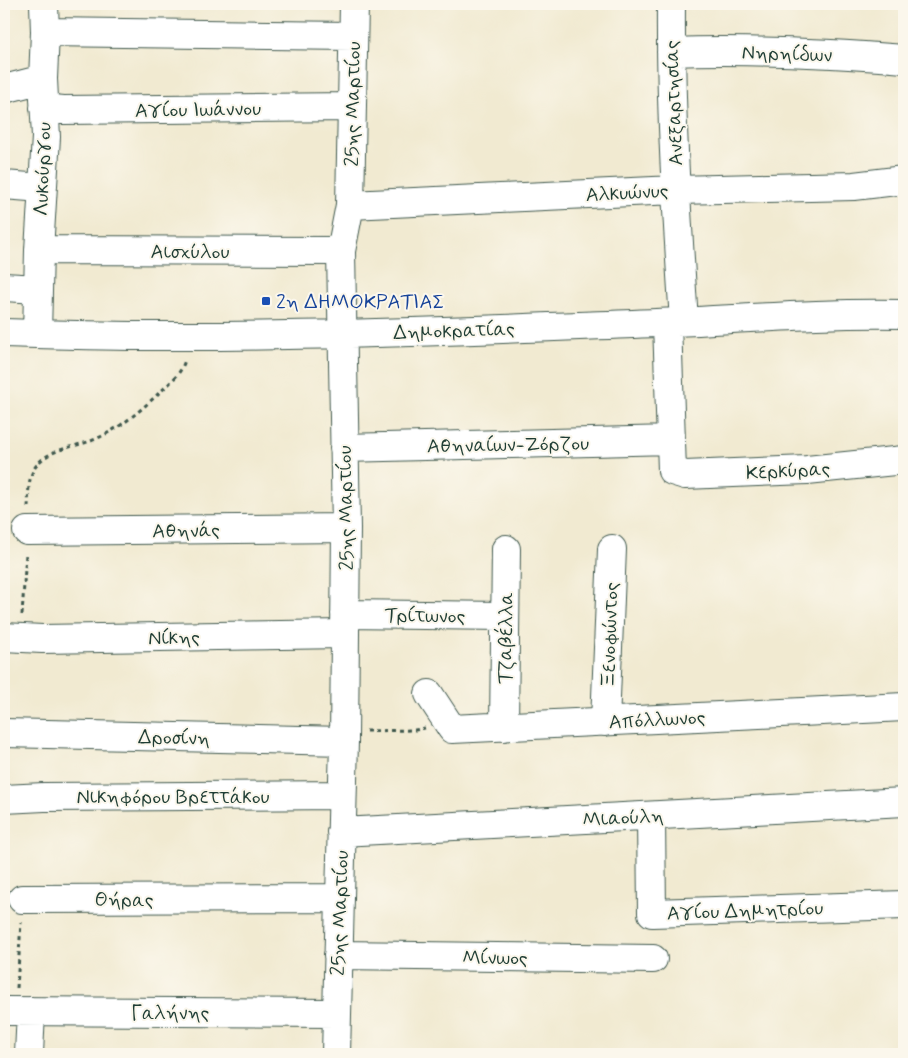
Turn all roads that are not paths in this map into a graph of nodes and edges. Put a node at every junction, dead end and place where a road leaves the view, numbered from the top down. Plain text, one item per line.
1 (44, 4) edge
2 (354, 4) edge
3 (671, 4) edge
4 (45, 32) junction
5 (353, 36) junction
6 (671, 52) junction
7 (904, 60) edge
8 (43, 79) junction
9 (4, 90) edge
10 (352, 107) junction
11 (44, 108) junction
12 (904, 180) edge
13 (4, 185) edge
14 (42, 188) junction
15 (676, 190) junction
16 (350, 205) junction
17 (39, 250) junction
18 (341, 251) junction
19 (4, 287) edge
20 (38, 289) junction
21 (904, 314) edge
22 (676, 322) junction
23 (4, 333) edge
24 (343, 333) junction
25 (37, 334) junction
26 (671, 440) junction
27 (344, 448) junction
28 (904, 460) edge
29 (672, 471) joint
30 (346, 528) junction
31 (27, 531) road end
32 (612, 548) dead end
33 (506, 549) dead end
34 (505, 616) junction
35 (345, 624) junction
36 (12, 637) edge
37 (429, 694) dead end
38 (904, 707) edge
39 (605, 722) junction
40 (504, 727) junction
41 (4, 733) edge
42 (344, 736) junction
43 (342, 795) junction
44 (4, 799) edge
45 (904, 802) edge
46 (651, 816) junction
47 (341, 832) junction
48 (340, 898) junction
49 (22, 899) road end
50 (904, 905) edge
51 (338, 955) junction
52 (653, 958) dead end
53 (17, 1011) edge
54 (336, 1012) junction
55 (30, 1054) edge
56 (336, 1054) edge

1 - 4 street, Λυκούργου
2 - 5 street, 25ης Μαρτίου
3 - 6 street, Ανεξαρτησίας
4 - 5 street
4 - 8 street, Λυκούργου
5 - 10 street, 25ης Μαρτίου
6 - 7 street, Νηρηίδων
6 - 15 street, Ανεξαρτησίας
8 - 9 street
8 - 11 street, Λυκούργου
10 - 11 street, Αγίου Ιωάννου
10 - 16 street, 25ης Μαρτίου
11 - 14 street, Λυκούργου
12 - 15 street, Αλκυώνυς
13 - 14 street
14 - 17 street, Λυκούργου
15 - 16 street, Αλκυώνυς
15 - 22 street, Ανεξαρτησίας
16 - 18 street, 25ης Μαρτίου
17 - 18 street, Αισχύλου
17 - 20 street, Λυκούργου
18 - 24 street, 25ης Μαρτίου
19 - 20 street
20 - 25 street, Λυκούργου
21 - 22 street, Δημοκρατίας
22 - 24 street, Δημοκρατίας
22 - 26 street, Ανεξαρτησίας
23 - 25 street, Δημοκρατίας
24 - 25 street, Δημοκρατίας
24 - 27 street, 25ης Μαρτίου
26 - 27 street, Αθηναίων-Ζόρζου
26 - 29 street, Ανεξαρτησίας
27 - 30 street, 25ης Μαρτίου
28 - 29 street, Κερκύρας
30 - 31 street, Αθηνάς
30 - 35 street, 25ης Μαρτίου
32 - 39 street, Ξενοφώντος
33 - 34 street, Τζαβέλλα
34 - 35 street, Τρίτωνος
34 - 40 street, Τζαβέλλα
35 - 36 street, Νίκης
35 - 42 street, 25ης Μαρτίου
37 - 40 street, Απόλλωνος
38 - 39 street, Απόλλωνος
39 - 40 street, Απόλλωνος
41 - 42 street, Δροσίνη
42 - 43 street, 25ης Μαρτίου
43 - 44 street, Νικηφόρου Βρεττάκου
43 - 47 street, 25ης Μαρτίου
45 - 46 street, Μιαούλη
46 - 47 street, Μιαούλη
46 - 50 street, Αγίου Δημητρίου
47 - 48 street, 25ης Μαρτίου
48 - 49 street, Θήρας
48 - 51 street, 25ης Μαρτίου
51 - 52 street, Μίνωος
51 - 54 street, 25ης Μαρτίου
53 - 54 street, Γαλήνης
53 - 55 street
54 - 56 street, 25ης Μαρτίου

